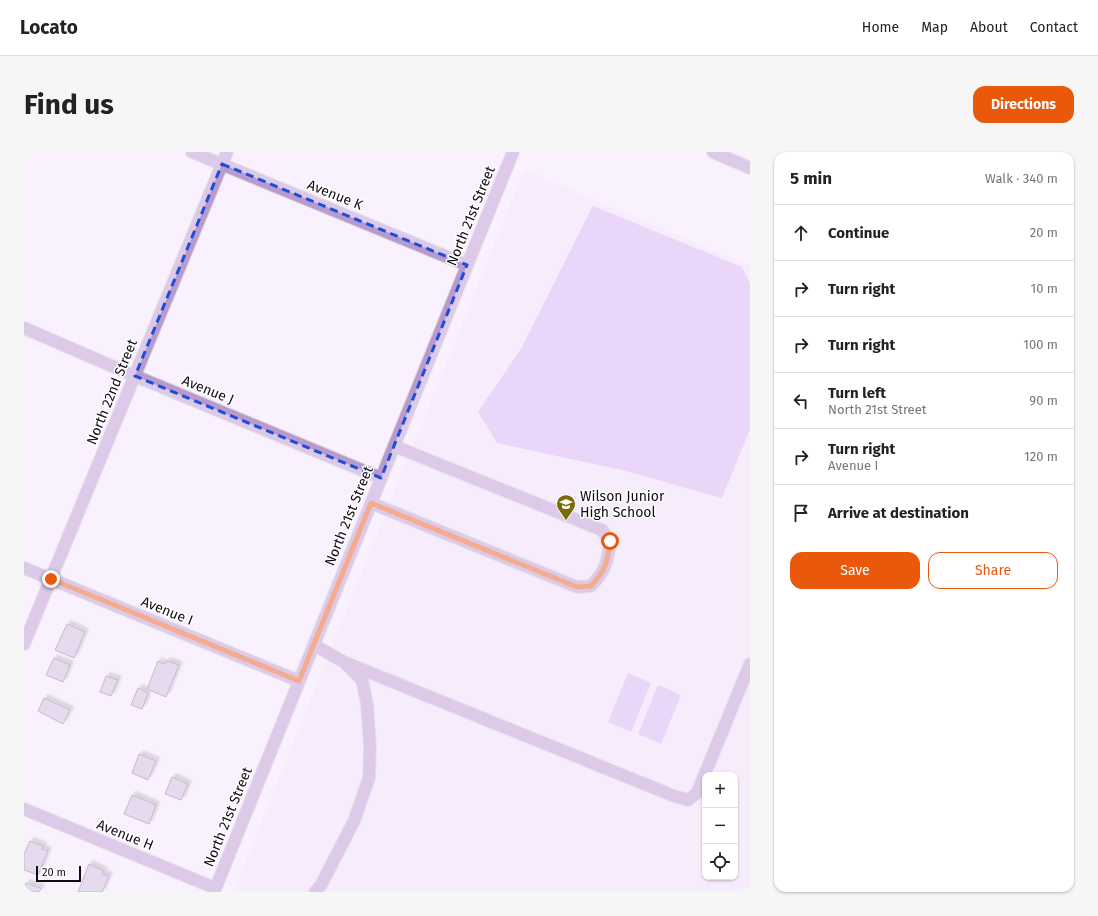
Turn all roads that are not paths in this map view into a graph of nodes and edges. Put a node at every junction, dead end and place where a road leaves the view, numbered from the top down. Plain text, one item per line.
1 (192, 152) edge
2 (227, 152) edge
3 (513, 152) edge
4 (713, 152) edge
5 (222, 164) junction
6 (750, 168) edge
7 (467, 265) junction
8 (24, 328) edge
9 (135, 376) junction
10 (394, 446) junction
11 (381, 478) junction
12 (371, 503) junction
13 (24, 568) edge
14 (51, 579) junction
15 (24, 644) edge
16 (314, 645) junction
17 (344, 662) junction
18 (750, 664) edge
19 (299, 681) junction
20 (24, 809) edge
21 (214, 890) edge
22 (314, 892) edge

1 - 5 street, Avenue K
2 - 5 street, North 22nd Street
3 - 7 street, North 21st Street
4 - 6 street
5 - 7 street, Avenue K
5 - 9 street, North 22nd Street
7 - 10 street, North 21st Street
8 - 9 street, Avenue J
9 - 11 street, Avenue J
9 - 14 street, North 22nd Street
10 - 11 street, North 21st Street
10 - 12 street
11 - 12 street, North 21st Street
12 - 16 street, North 21st Street
13 - 14 street, Avenue I
14 - 15 street, North 22nd Street
14 - 19 street, Avenue I
16 - 17 street
16 - 19 street, North 21st Street
17 - 18 street
17 - 22 street
19 - 21 street, North 21st Street
20 - 21 street, Avenue H

